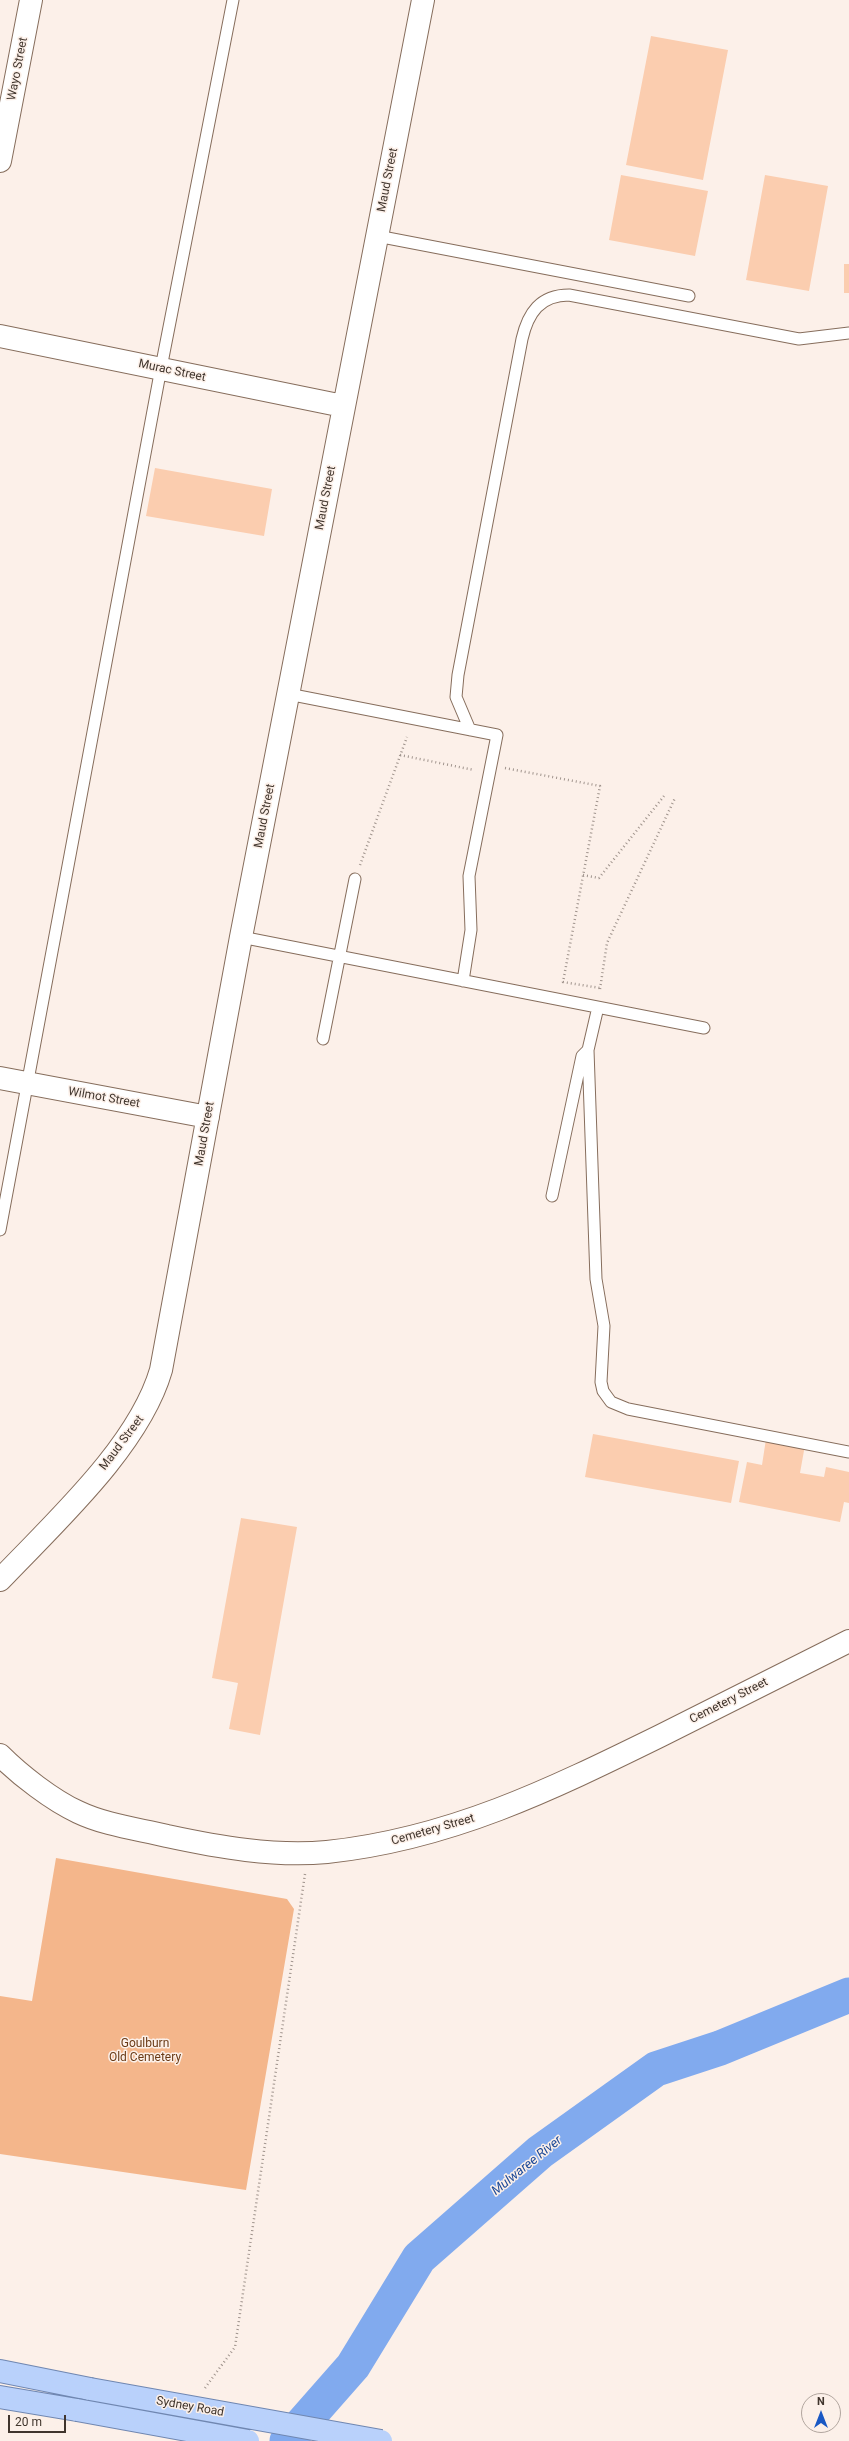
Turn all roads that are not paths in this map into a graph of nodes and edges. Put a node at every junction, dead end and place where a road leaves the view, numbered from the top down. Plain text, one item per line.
1 (31, 0) edge
2 (233, 0) edge
3 (423, 0) edge
4 (0, 162) edge
5 (377, 236) junction
6 (689, 296) dead end
7 (849, 334) edge
8 (0, 336) edge
9 (161, 368) junction
10 (343, 406) junction
11 (288, 694) junction
12 (470, 730) junction
13 (355, 879) road end
14 (241, 937) junction
15 (340, 957) junction
16 (462, 981) junction
17 (598, 1007) junction
18 (704, 1028) dead end
19 (323, 1040) dead end
20 (588, 1050) junction
21 (0, 1078) edge
22 (29, 1084) junction
23 (208, 1117) junction
24 (552, 1196) dead end
25 (0, 1230) edge
26 (849, 1452) edge
27 (0, 1580) edge
28 (849, 1641) edge
29 (1, 1759) edge
30 (0, 2371) edge
31 (0, 2397) edge
32 (248, 2441) edge
33 (380, 2441) edge

1 - 4 street, Wayo Street
2 - 9 lane
3 - 5 street, Maud Street
5 - 6 lane
5 - 10 street, Maud Street
7 - 12 lane
8 - 9 street, Murac Street
9 - 10 street, Murac Street
9 - 22 lane
10 - 11 street, Maud Street
11 - 12 lane
11 - 14 street, Maud Street
12 - 16 lane
13 - 15 lane
14 - 15 lane
14 - 23 street, Maud Street
15 - 16 lane
15 - 19 lane
16 - 17 lane
17 - 18 lane
17 - 20 lane
20 - 24 lane
20 - 26 lane
21 - 22 street, Wilmot Street
22 - 23 street, Wilmot Street
22 - 25 lane
23 - 27 street, Maud Street
28 - 29 street, Cemetery Street
30 - 33 main road, Sydney Road, bridge
31 - 32 main road, Sydney Road, bridge

